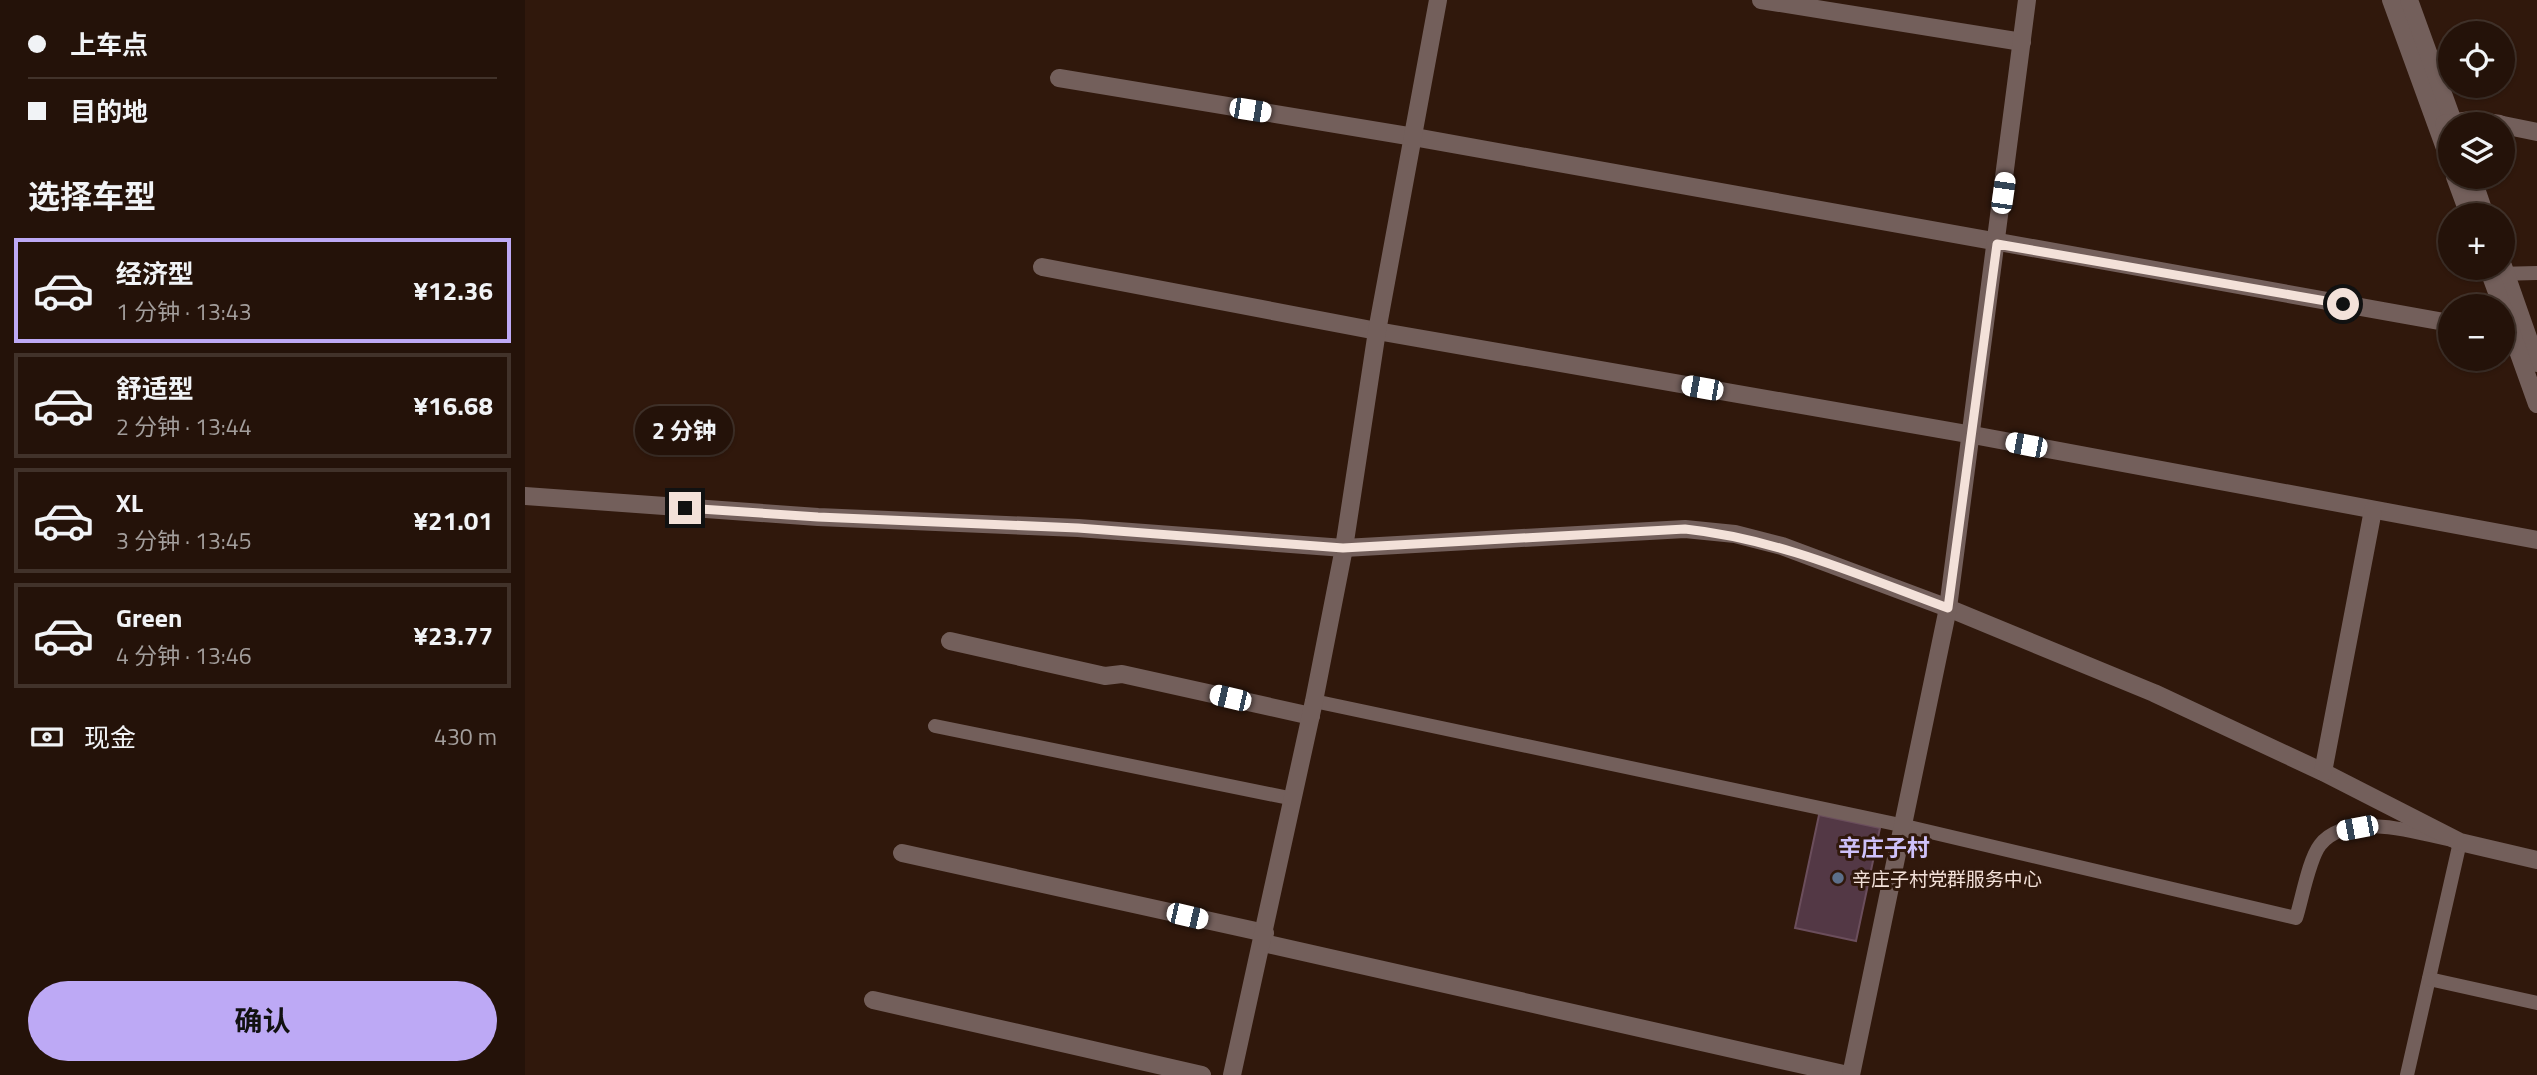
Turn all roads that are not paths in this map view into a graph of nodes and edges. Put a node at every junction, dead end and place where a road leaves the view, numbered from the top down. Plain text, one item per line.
1 (1438, 0) edge
2 (1761, 0) edge
3 (2027, 0) edge
4 (2391, 0) edge
5 (2409, 0) edge
6 (2022, 42) junction
7 (1059, 78) dead end
8 (2442, 112) edge
9 (2444, 112) edge
10 (2515, 128) edge
11 (2537, 132) edge
12 (1413, 137) junction
13 (1997, 244) junction
14 (1042, 267) dead end
15 (2515, 271) edge
16 (2537, 273) edge
17 (2438, 321) edge
18 (1377, 331) junction
19 (2515, 331) edge
20 (2515, 336) edge
21 (2537, 363) edge
22 (2537, 404) edge
23 (1973, 435) junction
24 (525, 496) edge
25 (2372, 510) junction
26 (2537, 540) edge
27 (1343, 548) junction
28 (1948, 608) junction
29 (950, 641) dead end
30 (1313, 709) junction
31 (935, 726) dead end
32 (2323, 772) junction
33 (1294, 799) junction
34 (1905, 827) junction
35 (2460, 842) junction
36 (902, 853) dead end
37 (2537, 860) edge
38 (1264, 938) junction
39 (2428, 979) junction
40 (873, 1000) dead end
41 (2537, 1003) edge
42 (1202, 1075) edge
43 (1232, 1075) edge
44 (1850, 1075) edge
45 (2407, 1075) edge

1 - 12 street
2 - 6 street
3 - 6 street
4 - 8 street
5 - 9 street
6 - 13 street
7 - 12 street
10 - 11 street
12 - 13 street
12 - 18 street
13 - 17 street
13 - 23 street
14 - 18 street
15 - 16 lane
18 - 23 street
18 - 27 street
19 - 21 street
20 - 22 street
23 - 25 street
23 - 28 street
24 - 27 street
25 - 26 street
25 - 32 street
27 - 28 street
27 - 30 street
28 - 32 street
28 - 34 street
29 - 30 street
30 - 33 street
30 - 34 lane
31 - 33 lane
32 - 35 street
33 - 38 street
34 - 35 lane
34 - 44 street
35 - 37 street
35 - 39 lane
36 - 38 street
38 - 43 street
38 - 44 street
39 - 41 lane
39 - 45 lane
40 - 42 street

